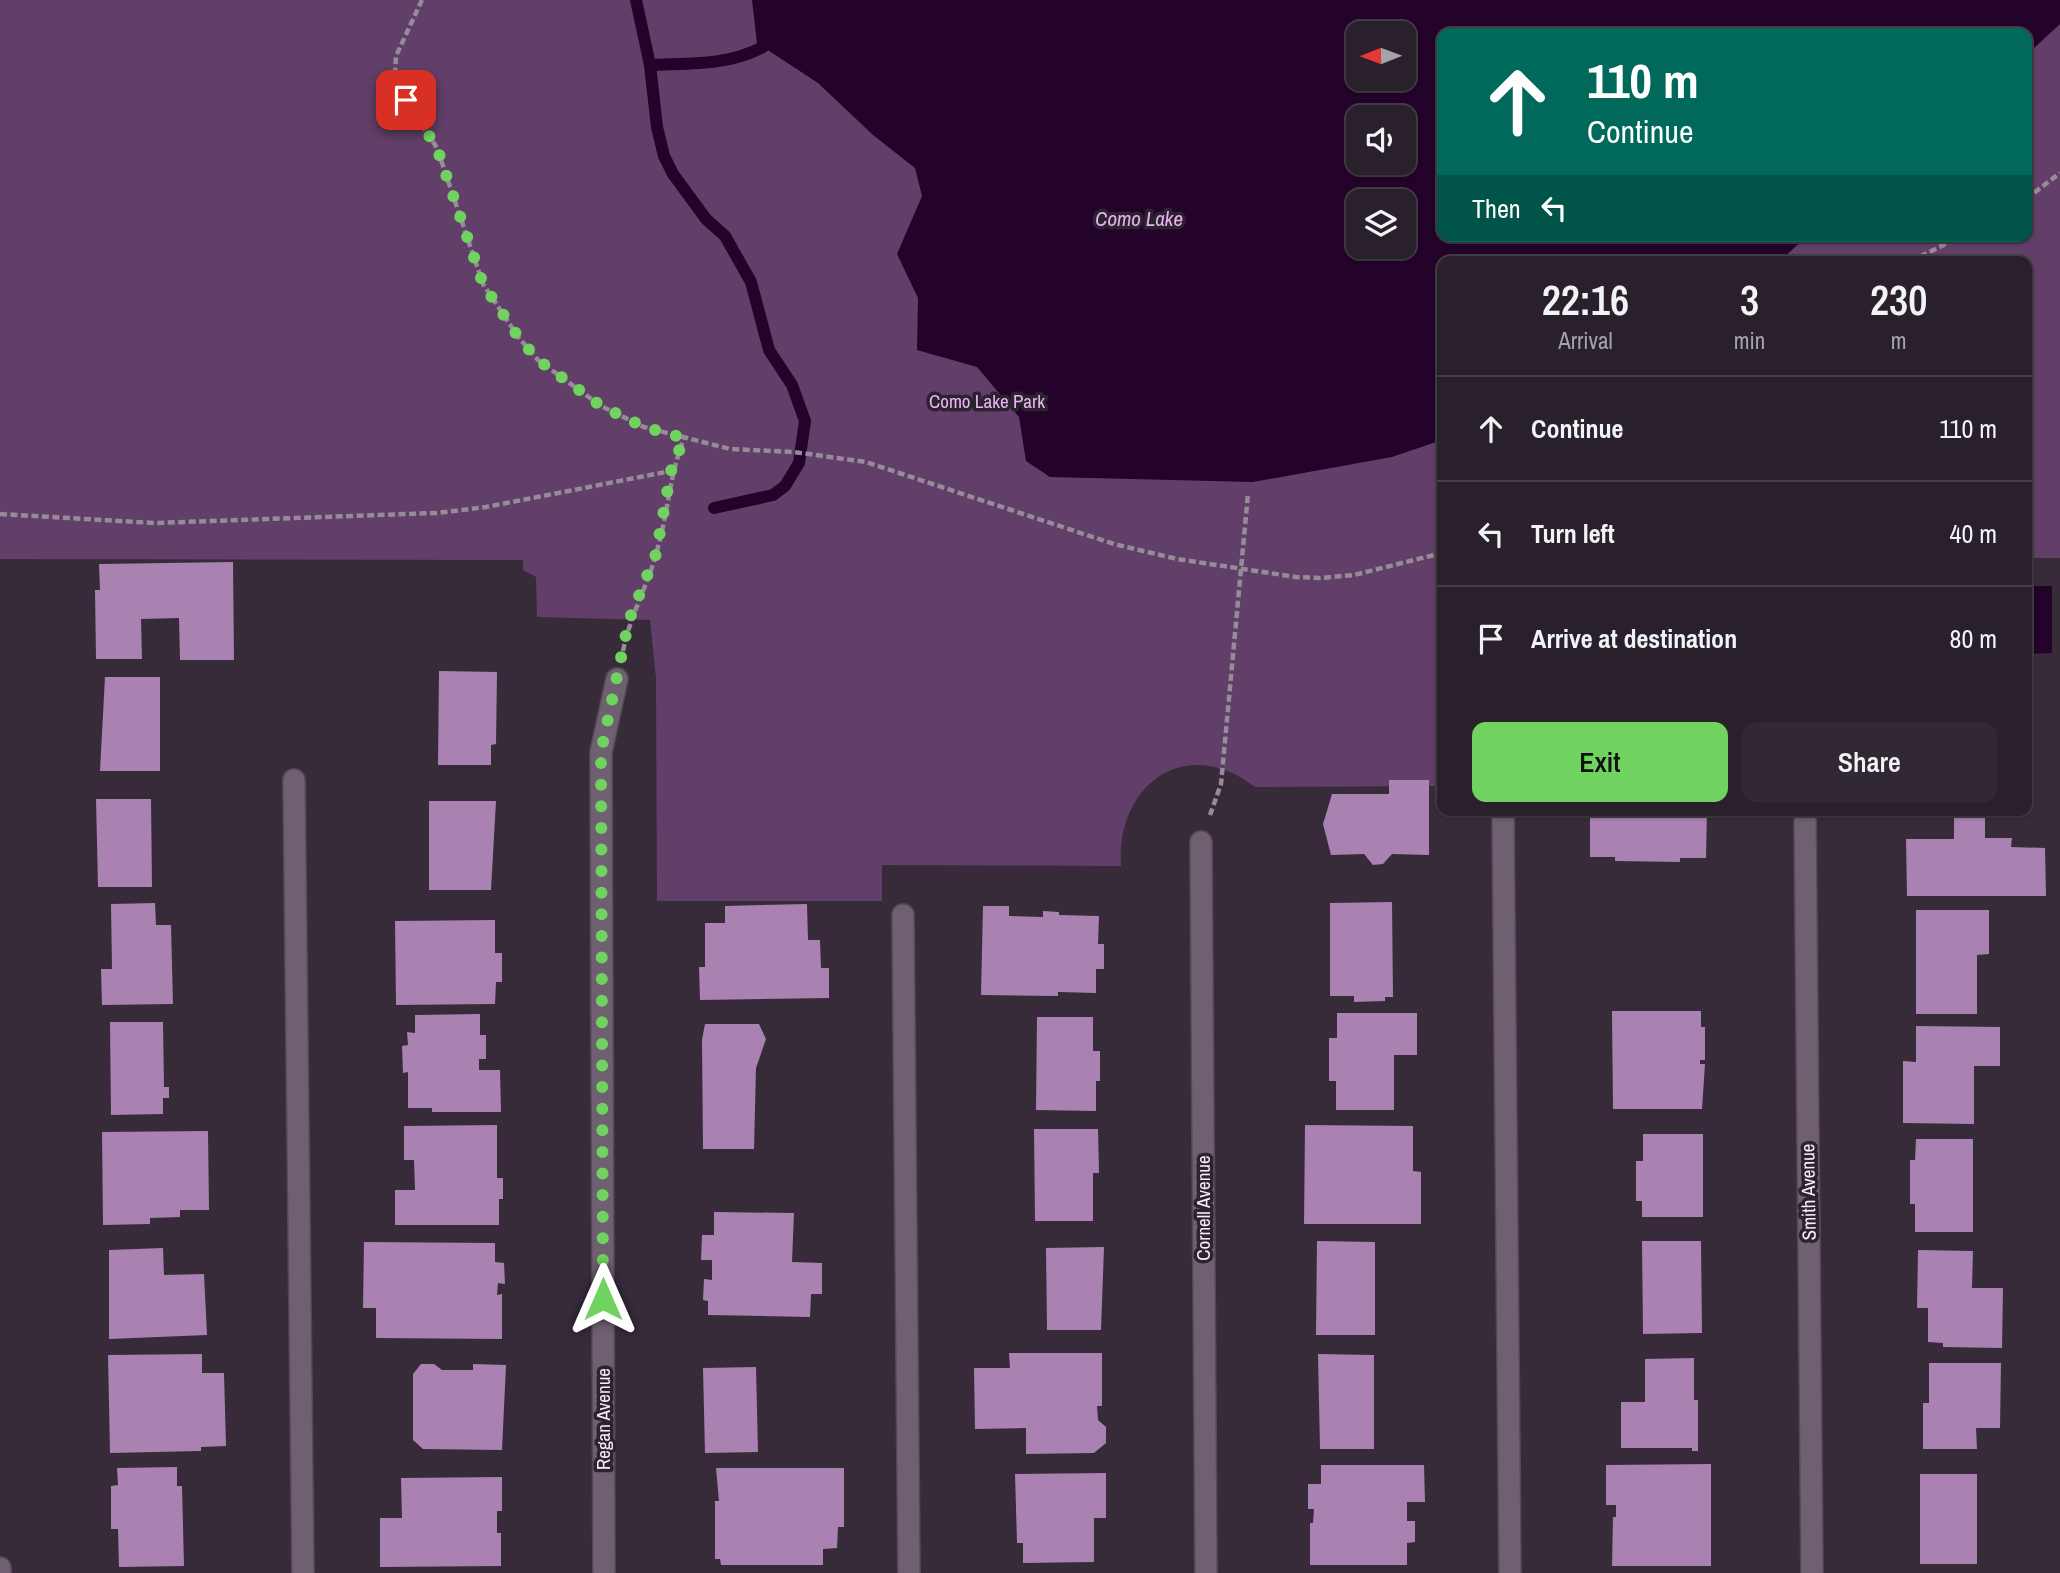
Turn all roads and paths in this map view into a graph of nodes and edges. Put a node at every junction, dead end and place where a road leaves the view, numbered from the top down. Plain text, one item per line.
1 (422, 0) edge
2 (2060, 173) edge
3 (2032, 194) edge
4 (1950, 242) edge
5 (1921, 256) edge
6 (684, 438) junction
7 (671, 471) junction
8 (1248, 494) dead end
9 (0, 514) edge
10 (1437, 554) edge
11 (1242, 570) junction
12 (617, 679) joint
13 (294, 780) dead end
14 (1503, 816) edge
15 (1805, 816) edge
16 (1201, 842) joint
17 (903, 915) dead end
18 (303, 1573) edge
19 (604, 1573) edge
20 (909, 1573) edge
21 (1206, 1573) edge
22 (1510, 1573) edge
23 (1812, 1573) edge

1 - 6 path
2 - 3 path
4 - 5 path
6 - 7 path
6 - 11 path
7 - 9 path
7 - 12 path
8 - 11 path
10 - 11 path
11 - 16 path
12 - 19 street, Regan Avenue
13 - 18 street
14 - 22 street
15 - 23 street, Smith Avenue
16 - 21 street, Cornell Avenue
17 - 20 street

